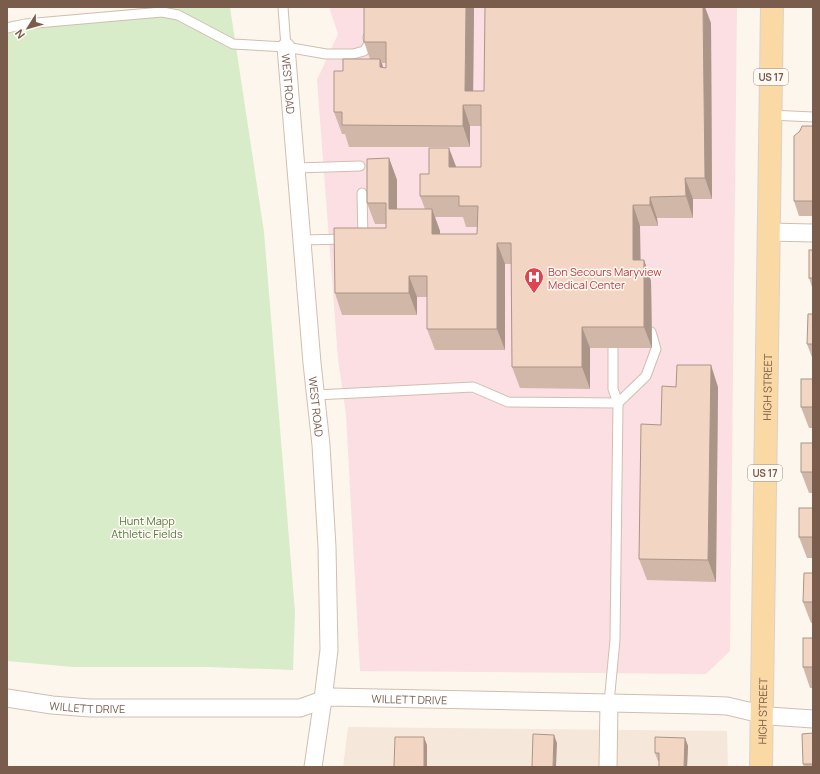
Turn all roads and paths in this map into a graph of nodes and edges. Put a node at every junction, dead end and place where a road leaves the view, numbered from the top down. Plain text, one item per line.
1 (283, 7) edge
2 (772, 7) edge
3 (368, 27) edge
4 (7, 28) edge
5 (286, 47) junction
6 (770, 115) junction
7 (813, 117) edge
8 (360, 166) dead end
9 (297, 168) junction
10 (362, 193) dead end
11 (768, 232) junction
12 (813, 233) edge
13 (302, 240) junction
14 (651, 332) dead end
15 (613, 348) edge
16 (316, 395) junction
17 (618, 403) junction
18 (7, 698) edge
19 (323, 699) junction
20 (609, 703) junction
21 (762, 715) junction
22 (813, 719) edge
23 (313, 767) edge
24 (608, 767) edge
25 (761, 767) edge

1 - 5 lane
2 - 6 main road, HIGH STREET / US 17
3 - 5 lane
4 - 5 lane
5 - 9 street, WEST ROAD
6 - 7 lane
6 - 11 main road, HIGH STREET / US 17
8 - 9 lane
9 - 13 street, WEST ROAD
10 - 13 lane
11 - 12 street
11 - 21 main road, HIGH STREET / US 17
13 - 16 street, WEST ROAD
14 - 17 lane
15 - 17 lane
16 - 17 lane
16 - 19 street, WEST ROAD
17 - 20 lane
18 - 19 street, WILLETT DRIVE
19 - 20 street, WILLETT DRIVE
19 - 23 street, WEST ROAD
20 - 21 street, WILLETT DRIVE
20 - 24 street
21 - 22 street, WILLETT DRIVE
21 - 25 main road, HIGH STREET / US 17

